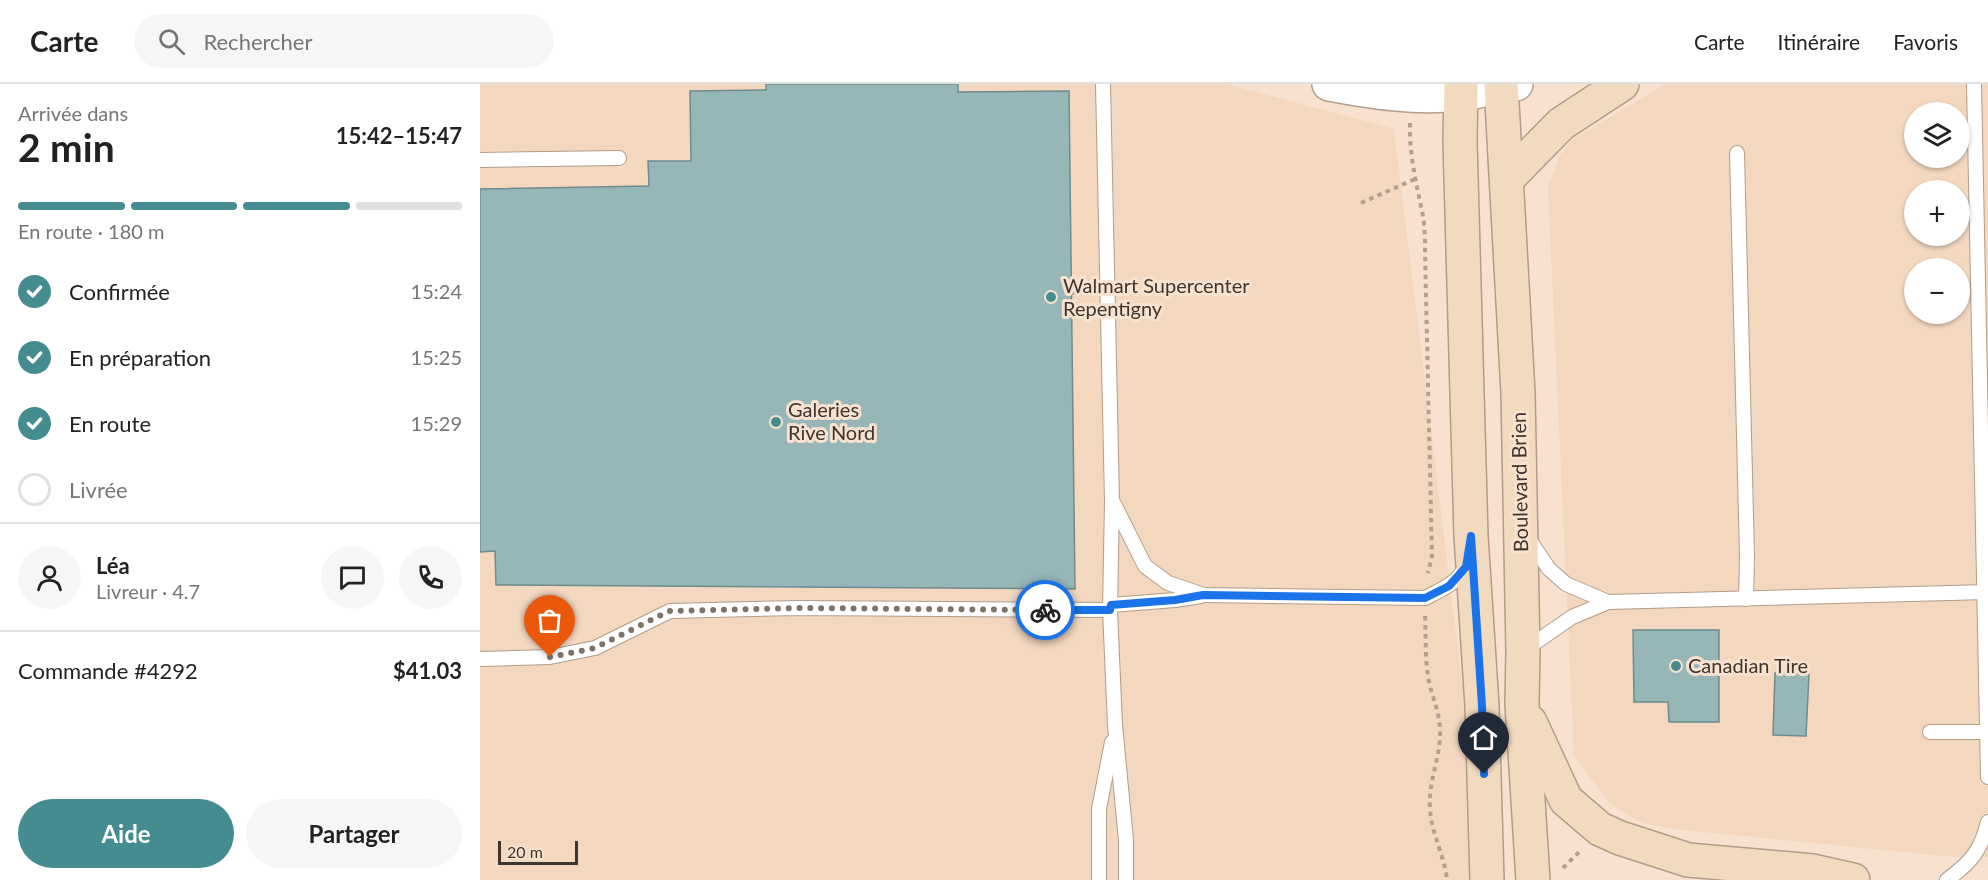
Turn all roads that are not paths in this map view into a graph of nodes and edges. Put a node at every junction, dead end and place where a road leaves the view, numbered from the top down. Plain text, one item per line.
1 (1103, 84) edge
2 (1329, 84) edge
3 (1622, 84) edge
4 (1974, 84) edge
5 (1506, 85) edge
6 (1461, 89) edge
7 (1737, 153) dead end
8 (619, 158) dead end
9 (480, 160) edge
10 (1507, 179) junction
11 (1112, 501) junction
12 (1521, 527) junction
13 (1471, 536) junction
14 (1986, 593) edge
15 (1203, 595) junction
16 (1746, 599) junction
17 (1608, 602) junction
18 (1110, 608) junction
19 (1523, 651) junction
20 (480, 659) edge
21 (1522, 704) junction
22 (1115, 725) junction
23 (1930, 732) dead end
24 (1988, 732) edge
25 (1988, 777) edge
26 (1988, 822) edge
27 (1547, 875) edge
28 (1099, 880) edge
29 (1126, 880) edge
30 (1487, 880) edge
31 (1853, 880) edge
32 (1947, 880) edge

1 - 11 lane
2 - 6 street
3 - 10 main road
4 - 14 lane
5 - 6 street
5 - 10 main road, Boulevard Brien
6 - 13 main road
7 - 16 lane
8 - 9 lane
10 - 12 main road, Boulevard Brien
11 - 15 lane
11 - 18 lane
12 - 17 lane
12 - 19 main road, Boulevard Brien
13 - 15 lane
13 - 30 main road
14 - 16 lane
14 - 24 lane
15 - 18 lane
16 - 17 lane
17 - 19 lane
18 - 20 lane
18 - 22 lane
19 - 21 main road, Boulevard Brien
21 - 27 main road, Boulevard Brien
21 - 31 main road
22 - 28 lane
22 - 29 lane
23 - 24 lane
24 - 25 lane
26 - 32 lane

